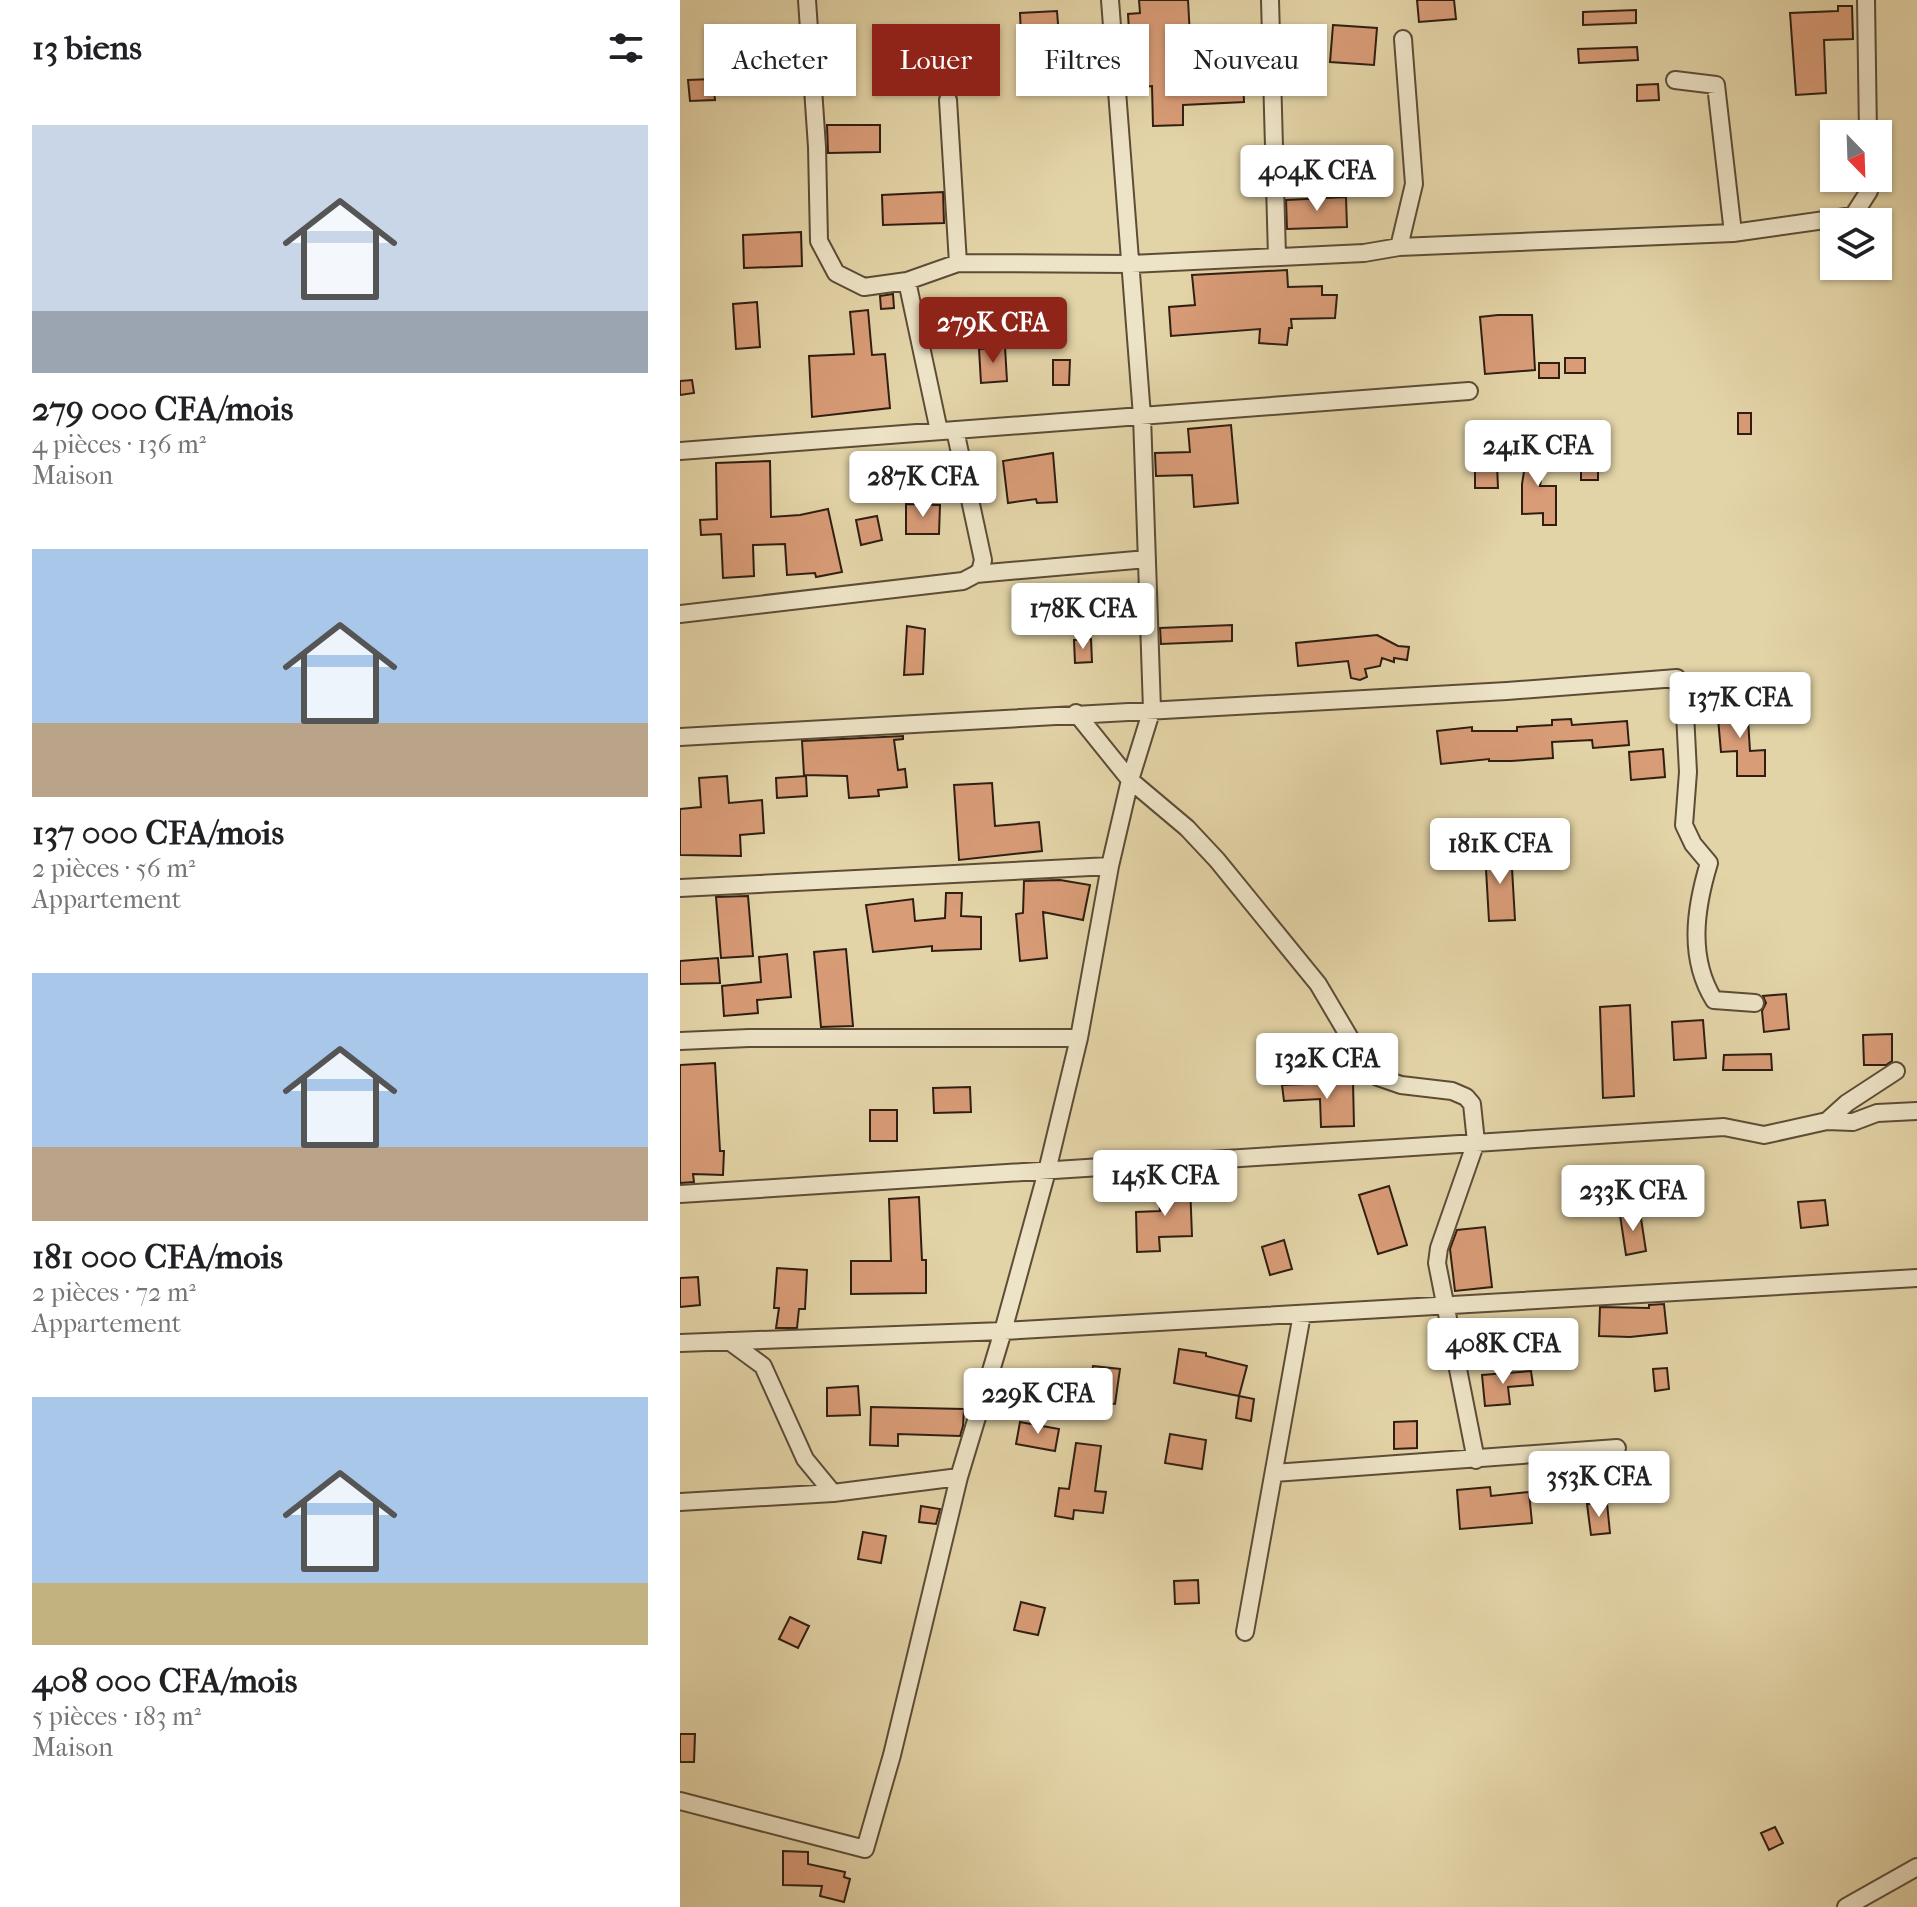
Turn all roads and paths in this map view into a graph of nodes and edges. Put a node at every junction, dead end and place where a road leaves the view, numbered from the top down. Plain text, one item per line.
1 (807, 0) edge
2 (1110, 0) edge
3 (1270, 0) edge
4 (1866, 0) edge
5 (1403, 39) dead end
6 (1675, 80) dead end
7 (948, 100) dead end
8 (1868, 120) edge
9 (1868, 192) edge
10 (1733, 233) junction
11 (1399, 247) junction
12 (1277, 257) junction
13 (958, 263) junction
14 (1131, 264) junction
15 (907, 281) junction
16 (1469, 391) dead end
17 (1142, 416) junction
18 (947, 431) junction
19 (680, 451) edge
20 (1147, 559) junction
21 (976, 574) junction
22 (680, 614) edge
23 (1152, 709) junction
24 (1076, 713) junction
25 (680, 737) edge
26 (1130, 780) junction
27 (1110, 866) junction
28 (680, 888) edge
29 (1755, 1003) dead end
30 (1079, 1038) junction
31 (680, 1041) edge
32 (1896, 1071) dead end
33 (1917, 1111) edge
34 (1827, 1121) junction
35 (1476, 1142) junction
36 (1047, 1171) junction
37 (680, 1194) edge
38 (1917, 1278) edge
39 (1444, 1306) junction
40 (1302, 1314) junction
41 (1003, 1331) junction
42 (729, 1341) junction
43 (680, 1343) edge
44 (1617, 1448) dead end
45 (1476, 1460) junction
46 (1274, 1473) junction
47 (959, 1477) junction
48 (833, 1493) junction
49 (680, 1502) edge
50 (1245, 1632) dead end
51 (680, 1801) edge
52 (1917, 1867) edge
53 (1846, 1907) edge

1 - 15 street
2 - 14 street
3 - 12 street
4 - 8 street
5 - 11 street
6 - 10 street
7 - 13 street
9 - 10 street
10 - 11 street
11 - 12 street
12 - 14 street
13 - 14 street
13 - 15 street
14 - 17 street
15 - 18 street
16 - 17 street
17 - 18 street
17 - 20 street
18 - 19 street
18 - 21 street
20 - 21 street
20 - 23 street
21 - 22 street
23 - 24 street
23 - 26 street
23 - 29 street
24 - 25 street
24 - 26 street
26 - 27 street
26 - 35 street
27 - 28 street
27 - 30 street
30 - 31 street
30 - 36 street
32 - 34 street
33 - 34 street
34 - 35 street
35 - 36 street
35 - 39 street
36 - 37 street
36 - 41 street
38 - 39 street
39 - 40 street
39 - 45 street
40 - 41 street
40 - 46 street
41 - 42 street
41 - 47 street
42 - 43 street
42 - 48 street
44 - 45 street
45 - 46 street
46 - 50 street
47 - 48 street
47 - 51 street
48 - 49 street
52 - 53 street

